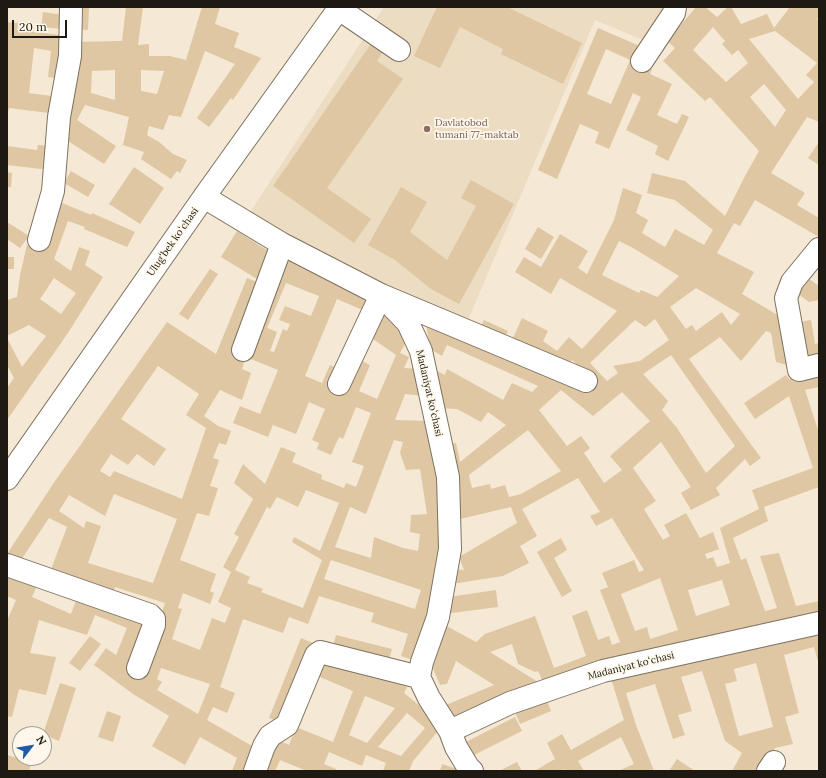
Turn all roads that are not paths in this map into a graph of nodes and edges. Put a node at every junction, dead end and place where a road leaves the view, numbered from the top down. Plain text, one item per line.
1 (71, 7) edge
2 (675, 7) edge
3 (340, 8) edge
4 (399, 50) dead end
5 (642, 61) dead end
6 (204, 197) junction
7 (39, 240) dead end
8 (282, 244) junction
9 (819, 249) edge
10 (381, 295) junction
11 (243, 350) dead end
12 (819, 365) edge
13 (586, 382) dead end
14 (339, 384) dead end
15 (7, 479) edge
16 (7, 565) edge
17 (819, 623) edge
18 (138, 668) dead end
19 (419, 677) junction
20 (450, 731) junction
21 (255, 771) edge
22 (472, 771) edge

1 - 7 street
2 - 5 street
3 - 4 street
3 - 6 street, Ulugʻbek koʻchasi
6 - 8 street, Madaniyat koʻchasi
6 - 15 street, Ulugʻbek koʻchasi
8 - 10 street, Madaniyat koʻchasi
8 - 11 street
9 - 12 street
10 - 13 street
10 - 14 street
10 - 19 street, Madaniyat koʻchasi
16 - 18 street
17 - 20 street, Madaniyat koʻchasi
19 - 20 street
19 - 21 street
20 - 22 street

